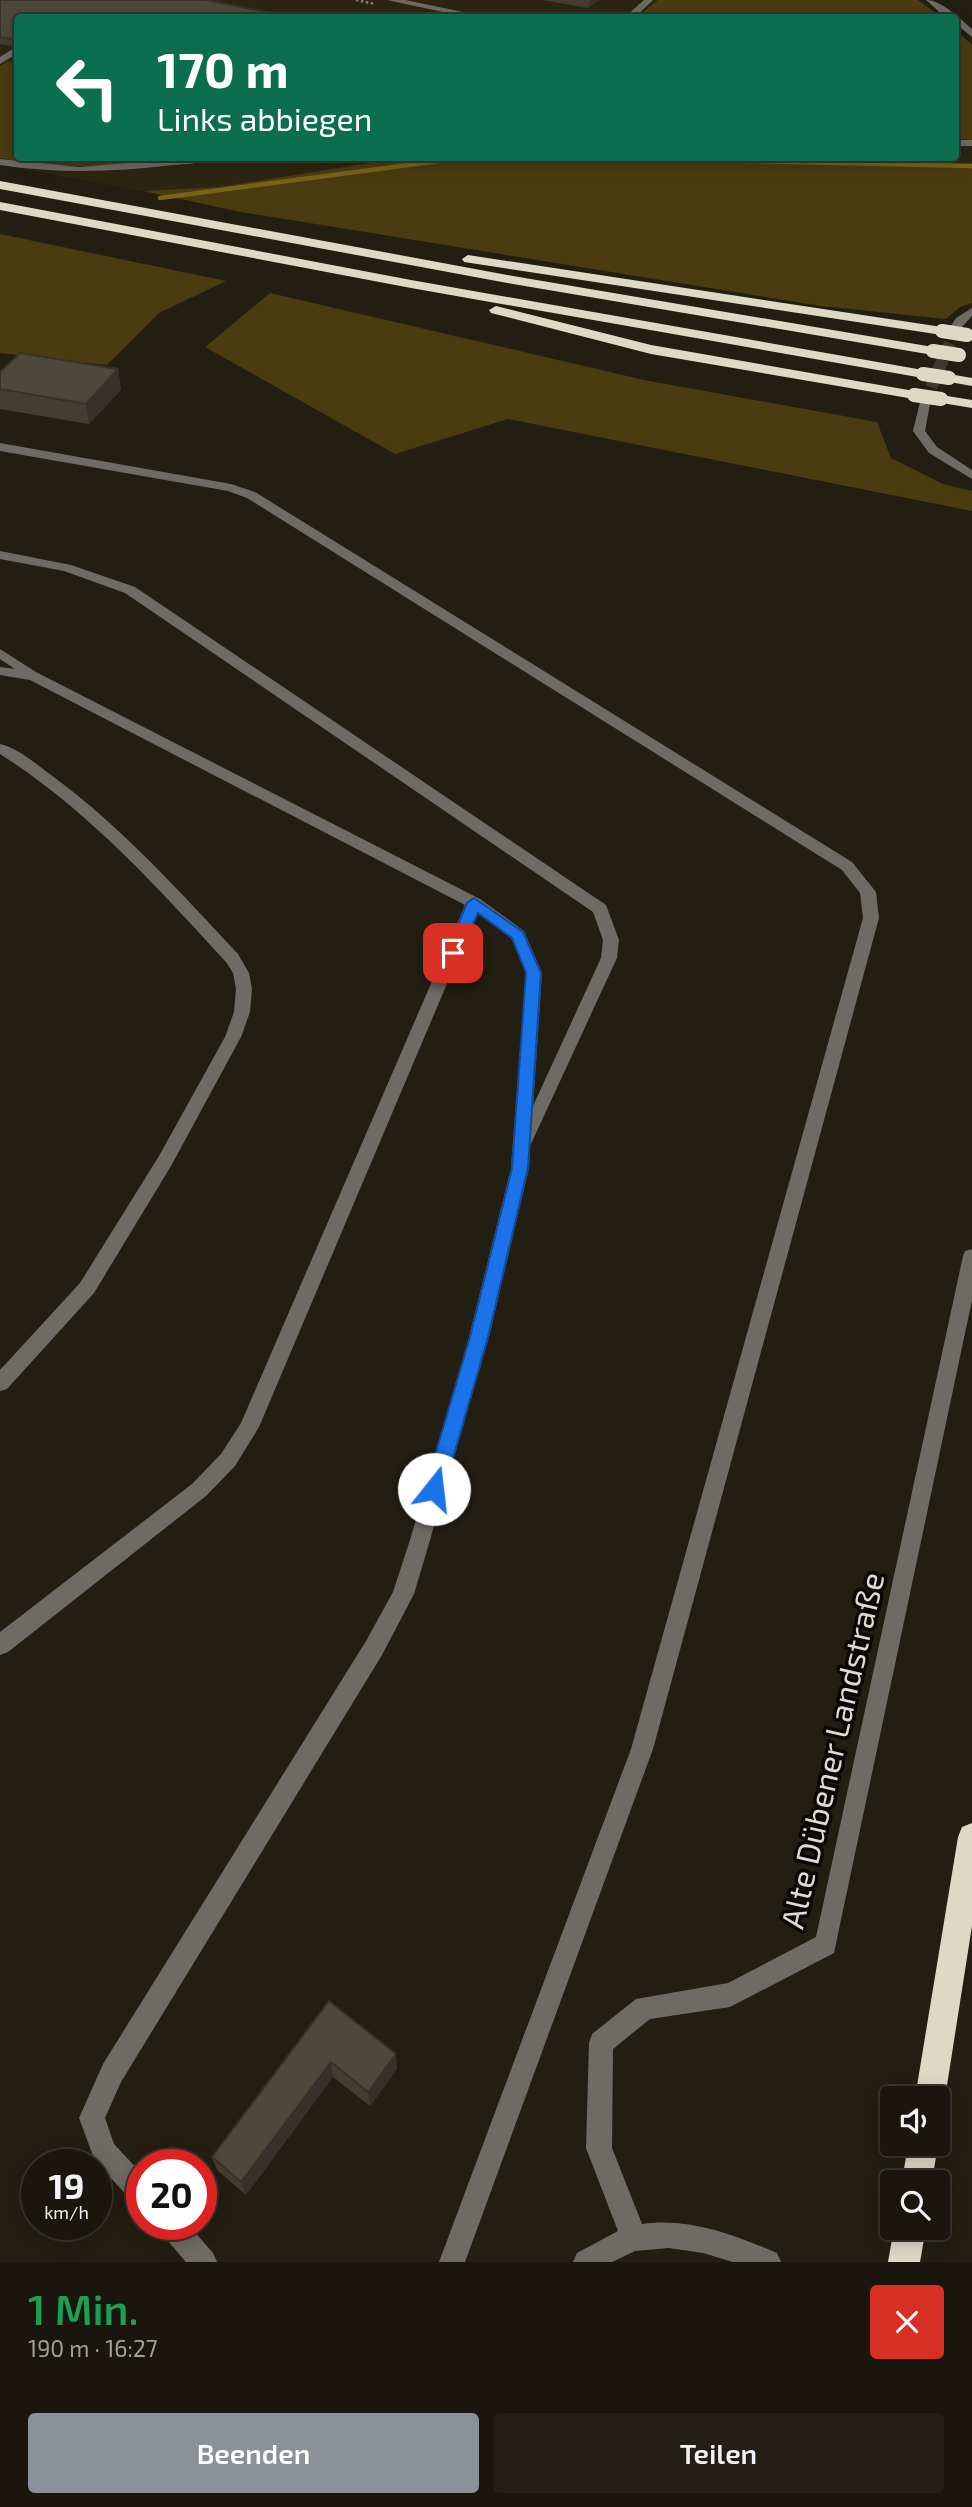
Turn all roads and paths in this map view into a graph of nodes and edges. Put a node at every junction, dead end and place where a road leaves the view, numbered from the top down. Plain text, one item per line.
1 (391, 0) edge
2 (649, 0) edge
3 (930, 0) edge
4 (466, 14) edge
5 (633, 14) edge
6 (841, 14) edge
7 (890, 14) edge
8 (948, 14) edge
9 (178, 161) edge
10 (0, 162) edge
11 (0, 185) edge
12 (0, 206) edge
13 (299, 242) junction
14 (411, 284) junction
15 (972, 311) edge
16 (965, 333) edge
17 (965, 356) edge
18 (972, 382) edge
19 (919, 400) junction
20 (969, 404) edge
21 (0, 447) edge
22 (972, 475) edge
23 (0, 555) edge
24 (0, 653) edge
25 (0, 671) edge
26 (34, 676) junction
27 (0, 748) edge
28 (474, 903) junction
29 (521, 1152) junction
30 (972, 1256) edge
31 (0, 1383) edge
32 (0, 1645) edge
33 (972, 1837) edge
34 (932, 2086) edge
35 (126, 2176) edge
36 (634, 2238) junction
37 (184, 2240) edge
38 (908, 2240) edge
39 (204, 2262) edge
40 (452, 2262) edge
41 (586, 2262) edge
42 (768, 2262) edge
43 (904, 2262) edge

1 - 4 street
2 - 5 street
3 - 8 street
6 - 7 path
9 - 10 street
11 - 13 highway
12 - 14 highway
13 - 16 highway, bridge
13 - 17 highway, bridge
14 - 18 highway, bridge
14 - 19 highway
15 - 16 street
19 - 20 highway, bridge
19 - 22 street
21 - 40 street
23 - 29 street
24 - 26 street
25 - 26 street
26 - 28 street
27 - 31 street
28 - 29 street
28 - 32 street
29 - 35 street
30 - 36 street, Alte Dübener Landstraße
33 - 34 highway
36 - 41 street
36 - 42 street
37 - 39 street
38 - 43 highway

